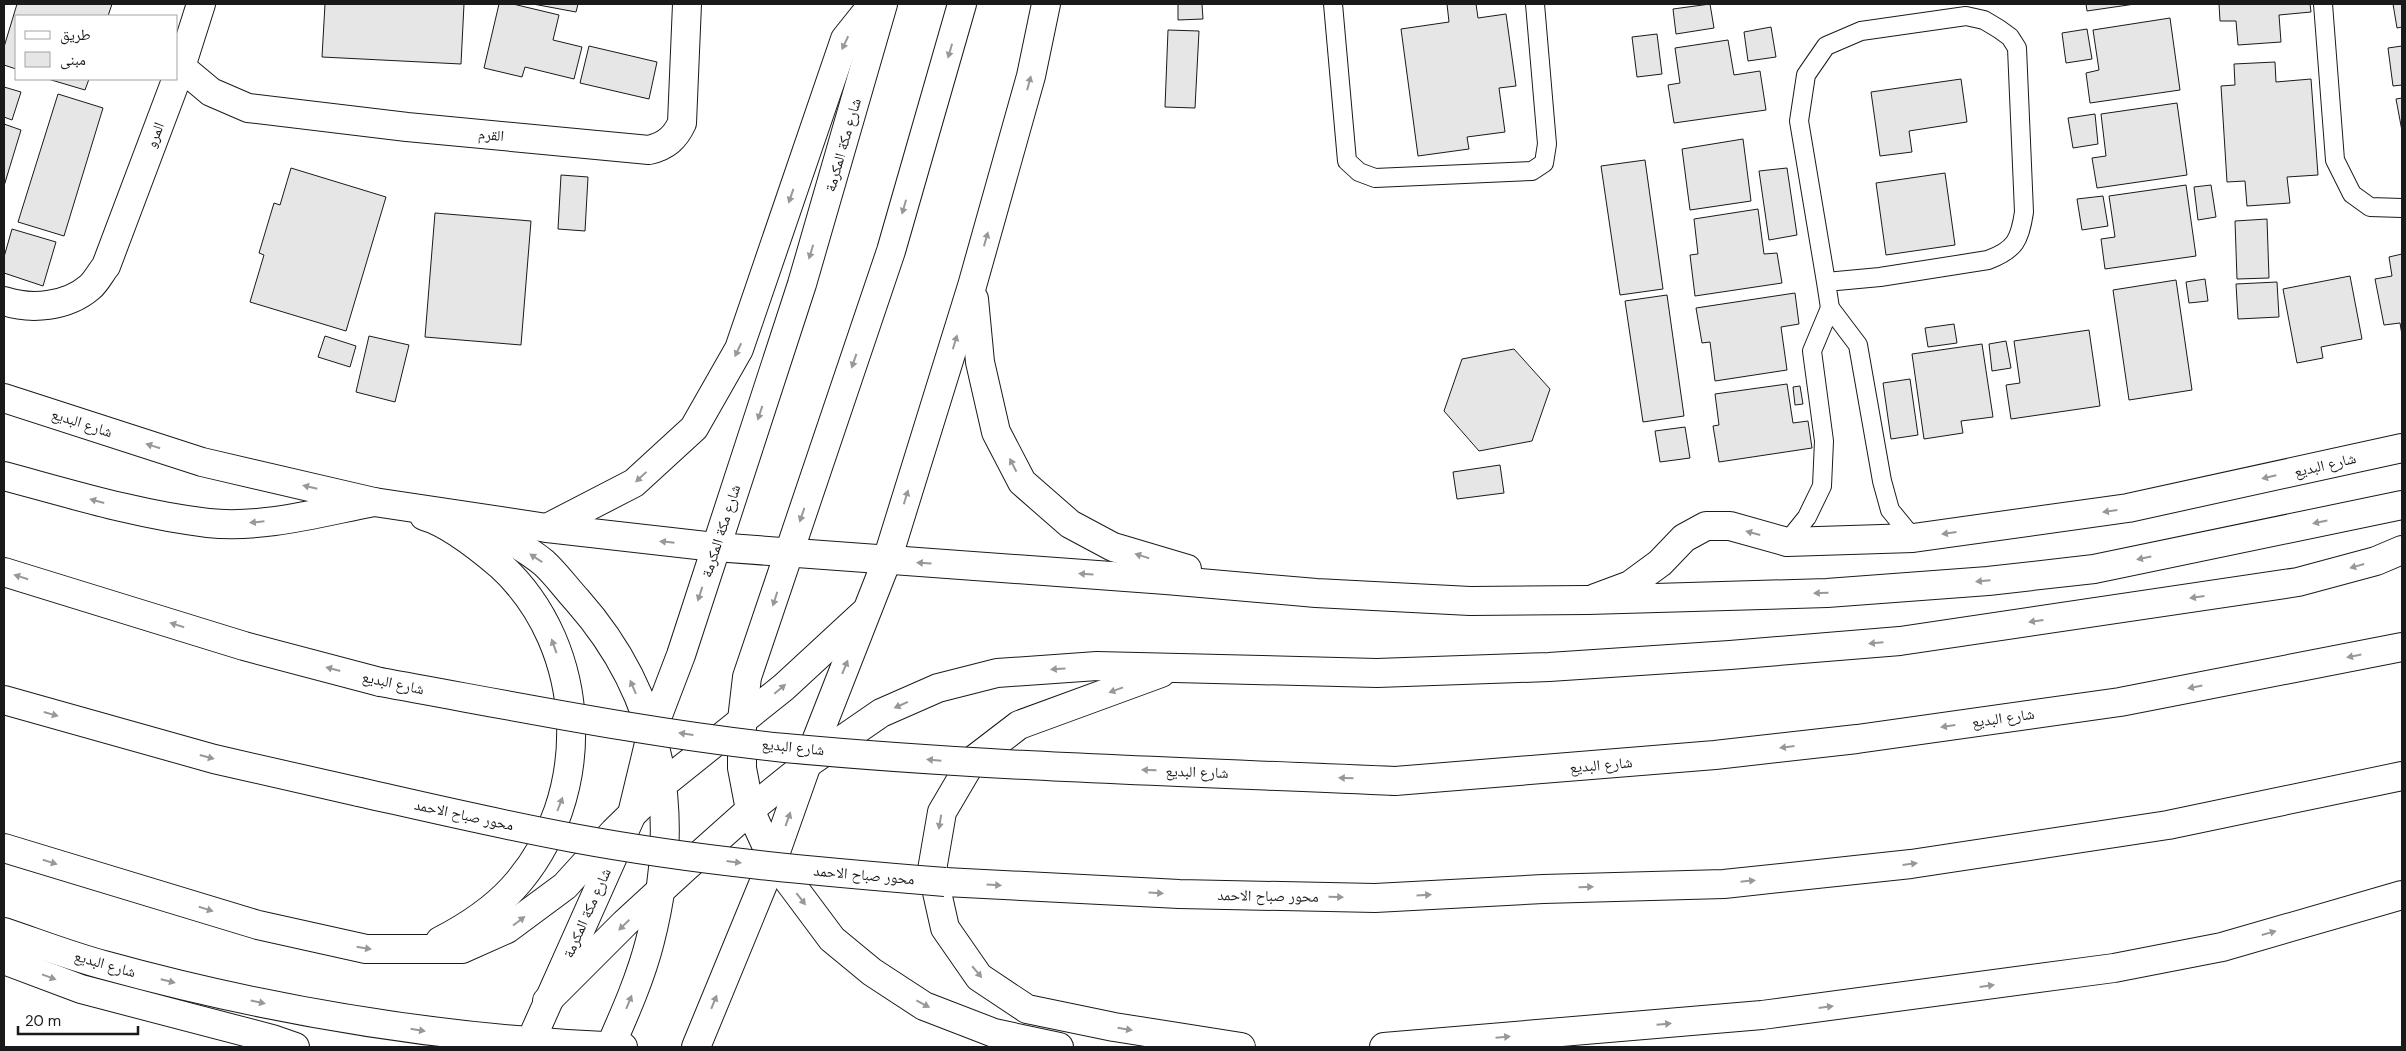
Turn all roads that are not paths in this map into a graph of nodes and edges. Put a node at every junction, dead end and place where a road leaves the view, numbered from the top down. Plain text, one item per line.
1 (201, 4) edge
2 (687, 4) edge
3 (873, 4) edge
4 (883, 4) edge
5 (962, 4) edge
6 (1046, 4) edge
7 (1333, 4) edge
8 (1535, 4) edge
9 (2323, 4) edge
10 (181, 67) junction
11 (178, 75) edge
12 (176, 80) edge
13 (2402, 208) edge
14 (1826, 282) junction
15 (972, 286) junction
16 (4, 301) edge
17 (1830, 308) junction
18 (4, 398) edge
19 (2402, 448) edge
20 (4, 476) edge
21 (374, 502) junction
22 (2402, 505) edge
23 (471, 516) junction
24 (547, 528) junction
25 (1914, 538) junction
26 (1787, 542) junction
27 (715, 547) junction
28 (2402, 550) edge
29 (790, 553) junction
30 (886, 560) junction
31 (4, 572) edge
32 (1274, 589) junction
33 (1588, 600) junction
34 (868, 609) junction
35 (2402, 646) edge
36 (1179, 667) junction
37 (4, 700) edge
38 (742, 720) junction
39 (652, 732) junction
40 (807, 764) junction
41 (2402, 776) edge
42 (663, 784) junction
43 (750, 810) junction
44 (632, 814) junction
45 (4, 848) edge
46 (773, 860) junction
47 (660, 892) junction
48 (2402, 895) edge
49 (2363, 906) junction
50 (2402, 908) edge
51 (4, 932) edge
52 (423, 950) junction
53 (4, 960) edge
54 (547, 1001) junction
55 (530, 1044) edge
56 (295, 1047) edge
57 (610, 1047) edge
58 (623, 1047) edge
59 (696, 1047) edge
60 (1059, 1047) edge
61 (1241, 1047) edge
62 (1384, 1047) edge

1 - 10 main road, المرو
2 - 10 main road, القرم
3 -> 24 main road
4 -> 27 main road, شارع مكة المكرمة
5 -> 29 main road
15 -> 6 main road
7 - 8 lane
9 - 13 lane
10 - 11 main road, المرو
12 - 16 main road, المرو
14 - 14 lane
14 - 17 lane
30 -> 15 main road
32 -> 15 main road
17 - 25 lane
17 - 26 lane
21 -> 18 main road, شارع البديع
19 -> 25 main road, شارع البديع
21 -> 20 main road
21 - 23 main road, شارع البديع
52 -> 21 main road
22 -> 33 main road, شارع البديع
23 - 24 main road, شارع البديع
39 -> 23 main road
27 -> 24 main road, شارع البديع
25 - 26 main road, شارع البديع
26 -> 33 main road, شارع البديع
27 - 29 main road, شارع البديع
27 -> 39 main road, شارع مكة المكرمة
28 -> 36 main road
29 - 30 main road, شارع البديع
29 -> 38 main road
32 -> 30 main road, شارع البديع
30 - 34 main road
35 -> 31 main road, شارع البديع, bridge
32 - 33 main road, شارع البديع
38 -> 34 main road
40 -> 34 main road
36 -> 40 main road
36 -> 61 main road
37 -> 41 main road, محور صباح الاحمد, bridge
38 - 42 main road
38 - 43 main road
39 - 42 main road
39 - 44 main road, شارع مكة المكرمة
40 - 43 main road
46 -> 40 main road
42 - 44 main road
42 - 47 main road
43 - 46 main road
43 - 47 main road
52 -> 44 main road
44 - 54 main road, شارع مكة المكرمة
45 -> 52 main road
59 -> 46 main road
46 -> 60 main road
47 -> 54 main road
57 -> 47 main road
48 - 49 main road
49 - 50 main road
62 -> 49 main road
51 -> 55 main road, شارع البديع
53 -> 56 main road
54 - 55 main road, شارع مكة المكرمة
55 - 57 main road, شارع البديع
57 - 58 main road, شارع البديع

